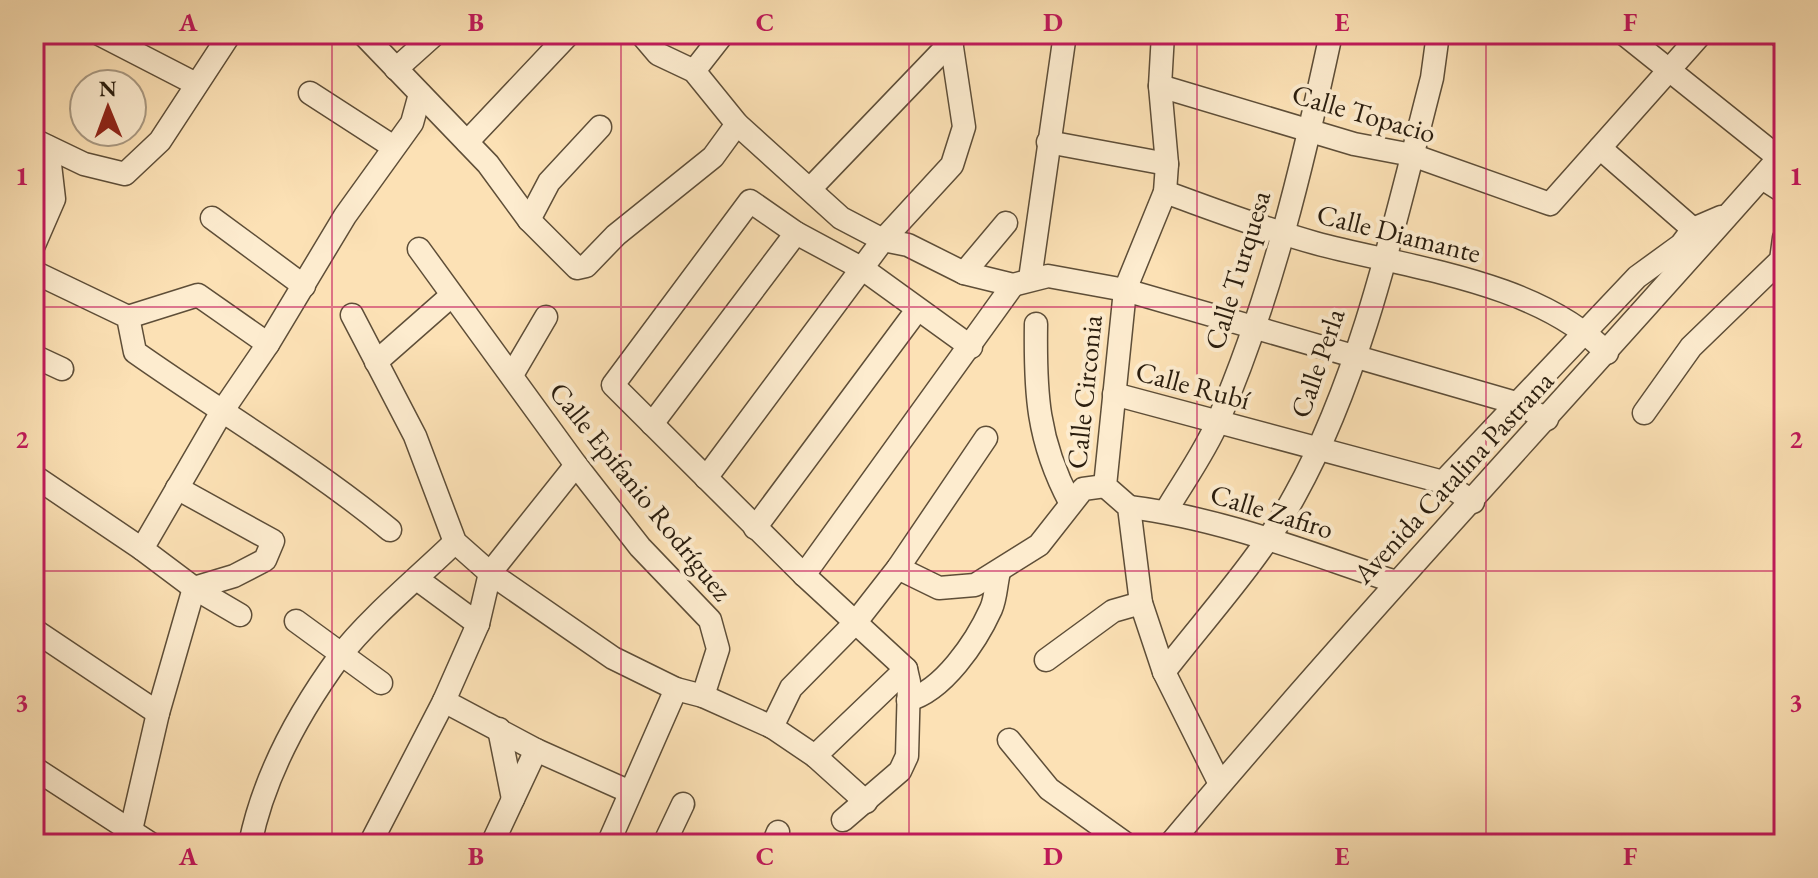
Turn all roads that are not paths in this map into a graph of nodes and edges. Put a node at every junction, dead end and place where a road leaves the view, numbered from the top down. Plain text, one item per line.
1 (99, 34) edge
2 (230, 34) edge
3 (363, 34) edge
4 (435, 34) edge
5 (569, 34) edge
6 (641, 34) edge
7 (723, 34) edge
8 (1065, 34) edge
9 (1163, 34) edge
10 (1331, 34) edge
11 (1438, 34) edge
12 (1624, 34) edge
13 (1701, 34) edge
14 (1778, 34) edge
15 (951, 37) edge
16 (1784, 39) edge
17 (396, 69) junction
18 (694, 71) junction
19 (1668, 72) junction
20 (196, 84) junction
21 (1160, 86) junction
22 (310, 93) dead end
23 (420, 94) junction
24 (443, 118) junction
25 (412, 123) junction
26 (737, 124) junction
27 (600, 127) dead end
28 (1311, 129) junction
29 (467, 142) junction
30 (1048, 142) junction
31 (41, 143) edge
32 (392, 146) junction
33 (1600, 148) junction
34 (1412, 155) junction
35 (1782, 157) edge
36 (1167, 164) junction
37 (1762, 178) junction
38 (810, 189) junction
39 (1165, 192) junction
40 (1784, 192) edge
41 (1728, 214) junction
42 (212, 218) dead end
43 (529, 220) junction
44 (1006, 223) dead end
45 (1693, 229) junction
46 (796, 233) junction
47 (1281, 233) junction
48 (1784, 238) edge
49 (883, 240) junction
50 (34, 245) edge
51 (419, 249) dead end
52 (1382, 261) junction
53 (1783, 261) edge
54 (863, 269) junction
55 (34, 272) edge
56 (964, 273) junction
57 (1021, 282) junction
58 (304, 286) junction
59 (1125, 290) junction
60 (451, 296) junction
61 (917, 310) junction
62 (352, 315) dead end
63 (128, 317) junction
64 (546, 317) dead end
65 (1036, 324) dead end
66 (1254, 325) junction
67 (1586, 331) junction
68 (268, 344) junction
69 (971, 347) junction
70 (1607, 353) junction
71 (1356, 355) junction
72 (34, 356) edge
73 (376, 362) junction
74 (62, 369) dead end
75 (512, 375) junction
76 (1114, 394) junction
77 (1516, 403) junction
78 (221, 413) junction
79 (1644, 413) dead end
80 (1547, 419) junction
81 (1217, 423) junction
82 (652, 424) junction
83 (986, 438) dead end
84 (1319, 448) junction
85 (576, 465) junction
86 (34, 476) edge
87 (706, 478) junction
88 (1443, 482) junction
89 (1105, 486) junction
90 (177, 488) junction
91 (1070, 502) junction
92 (1473, 502) junction
93 (1129, 507) junction
94 (1166, 511) junction
95 (755, 528) junction
96 (390, 530) dead end
97 (1266, 538) junction
98 (455, 542) junction
99 (142, 549) junction
100 (898, 568) junction
101 (999, 572) junction
102 (490, 573) junction
103 (804, 575) junction
104 (417, 579) junction
105 (1396, 582) junction
106 (194, 588) junction
107 (1141, 603) junction
108 (240, 615) dead end
109 (296, 621) dead end
110 (855, 623) junction
111 (478, 624) junction
112 (34, 630) edge
113 (342, 654) junction
114 (1046, 660) dead end
115 (906, 669) junction
116 (1164, 672) junction
117 (381, 683) dead end
118 (676, 689) junction
119 (703, 696) junction
120 (908, 700) junction
121 (444, 701) junction
122 (158, 713) junction
123 (772, 727) junction
124 (499, 729) junction
125 (1009, 740) dead end
126 (536, 750) junction
127 (815, 756) junction
128 (34, 768) edge
129 (1220, 784) junction
130 (630, 792) junction
131 (513, 799) junction
132 (866, 802) junction
133 (683, 804) dead end
134 (843, 820) dead end
135 (131, 830) junction
136 (151, 844) edge
137 (250, 844) edge
138 (370, 844) edge
139 (492, 844) edge
140 (608, 844) edge
141 (664, 844) edge
142 (1126, 844) edge
143 (1170, 844) edge

1 - 20 street
2 - 20 street
3 - 17 street
4 - 17 street
5 - 29 street
6 - 18 street
7 - 18 street
8 - 30 street
9 - 21 street, Calle Circonia
10 - 28 street, Calle Turquesa
11 - 34 street, Calle Perla
12 - 19 street
13 - 19 street
14 - 16 street
15 - 38 street
15 - 49 street
17 - 23 street
18 - 26 street
19 - 33 street
19 - 35 street
20 - 31 street
21 - 28 street, Calle Topacio
21 - 36 street, Calle Circonia
22 - 32 street
23 - 24 street
23 - 25 street
24 - 25 street
24 - 29 street
25 - 32 street
26 - 38 street
26 - 43 street
27 - 43 street
28 - 34 street, Calle Topacio
28 - 47 street, Calle Turquesa
29 - 43 street
30 - 36 street
30 - 57 street
31 - 50 street
32 - 58 street
33 - 34 street, Calle Topacio
33 - 45 street
34 - 52 street, Calle Perla
35 - 37 street, Avenida Catalina Pastrana
36 - 39 street, Calle Circonia
37 - 40 street
37 - 41 street, Avenida Catalina Pastrana
38 - 49 street
39 - 47 street, Calle Diamante
39 - 59 street, Calle Circonia
41 - 45 street
41 - 70 street, Avenida Catalina Pastrana
42 - 58 street
44 - 56 street
45 - 67 street
46 - 54 street
46 - 82 street
46 - 82 street
47 - 52 street, Calle Diamante
47 - 66 street, Calle Turquesa
48 - 53 street
49 - 54 street
49 - 56 street
51 - 60 street, Calle Epifanio Rodríguez
52 - 67 street, Calle Diamante
52 - 71 street, Calle Perla
53 - 79 street
54 - 61 street
54 - 87 street
55 - 63 street
56 - 57 street
57 - 59 street
57 - 69 street
58 - 68 street
59 - 66 street
59 - 76 street, Calle Circonia
60 - 73 street
60 - 75 street, Calle Epifanio Rodríguez
61 - 69 street
61 - 95 street
62 - 73 street
63 - 68 street
63 - 78 street
64 - 75 street
65 - 91 street
66 - 71 street
66 - 81 street, Calle Turquesa
67 - 70 street, Calle Diamante
67 - 77 street
68 - 78 street
69 - 103 street
70 - 80 street, Avenida Catalina Pastrana
71 - 77 street
71 - 84 street, Calle Perla
72 - 74 street
73 - 98 street
75 - 85 street, Calle Epifanio Rodríguez
76 - 81 street, Calle Rubí
76 - 89 street, Calle Circonia
77 - 80 street
77 - 88 street
78 - 90 street
78 - 96 street
80 - 92 street, Avenida Catalina Pastrana
81 - 84 street, Calle Rubí
81 - 94 street, Calle Turquesa
82 - 87 street
83 - 100 street
84 - 88 street, Calle Rubí
84 - 97 street, Calle Perla
85 - 102 street
85 - 119 street, Calle Epifanio Rodríguez
86 - 99 street
87 - 95 street
88 - 92 street, Calle Rubí
89 - 91 street
89 - 93 street, Calle Circonia
90 - 99 street
90 - 106 street
91 - 101 street
92 - 105 street, Avenida Catalina Pastrana
93 - 94 street, Calle Zafiro
93 - 107 street
94 - 97 street, Calle Zafiro
95 - 103 street
97 - 105 street, Calle Zafiro
97 - 116 street, Calle Perla
98 - 102 street
98 - 104 street
99 - 106 street
100 - 101 street
100 - 110 street
101 - 120 street
102 - 111 street
102 - 118 street
103 - 110 street
104 - 111 street
104 - 113 street
105 - 129 street, Avenida Catalina Pastrana
106 - 108 street
106 - 122 street
107 - 114 street
107 - 116 street
109 - 113 street
110 - 115 street
110 - 123 street
111 - 121 street
112 - 122 street
113 - 117 street
113 - 137 street
115 - 120 street
115 - 127 street
116 - 129 street
118 - 119 street
118 - 130 street
119 - 123 street
120 - 132 street
121 - 124 street
121 - 138 street
122 - 135 street
123 - 127 street
124 - 126 street
124 - 131 street
125 - 142 street
126 - 130 street
126 - 131 street
127 - 132 street
128 - 135 street
129 - 143 street, Avenida Catalina Pastrana
130 - 140 street
131 - 139 street
132 - 134 street
133 - 141 street
135 - 136 street

